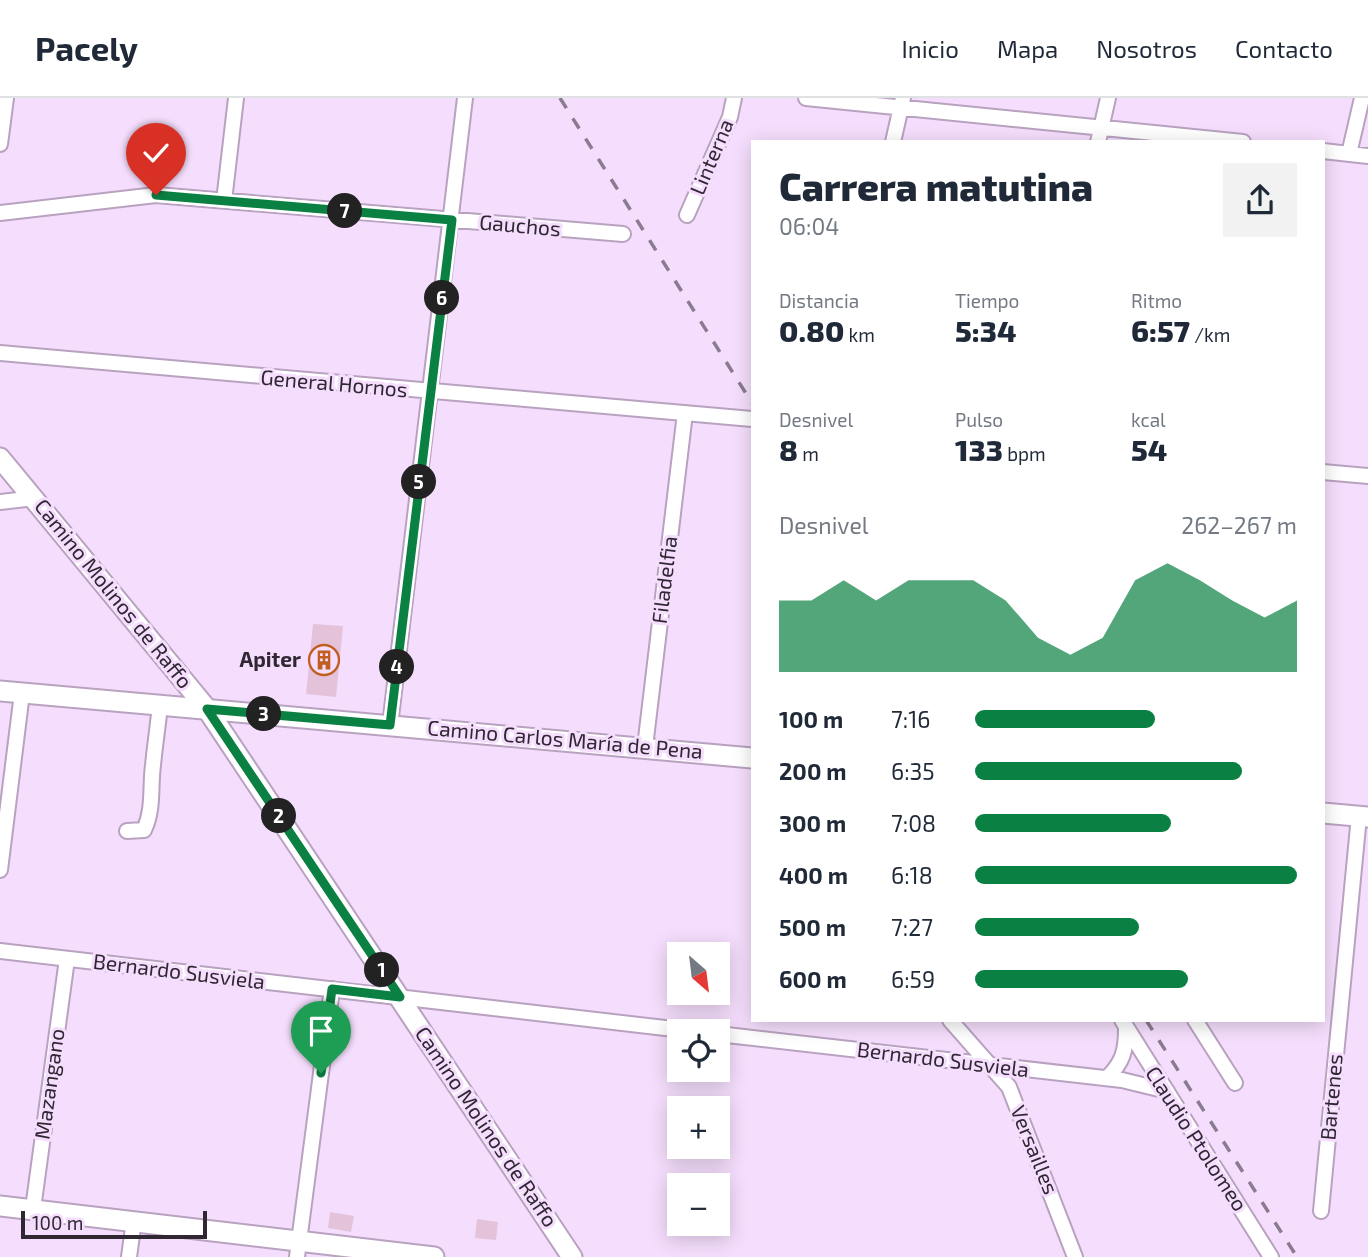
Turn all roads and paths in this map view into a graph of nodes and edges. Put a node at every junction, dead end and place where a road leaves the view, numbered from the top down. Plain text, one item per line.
1 (6, 98) edge
2 (236, 98) edge
3 (465, 98) edge
4 (734, 98) edge
5 (806, 98) edge
6 (1108, 98) edge
7 (1362, 98) edge
8 (901, 103) edge
9 (1102, 126) junction
10 (893, 140) edge
11 (1098, 140) edge
12 (1225, 140) edge
13 (0, 145) edge
14 (1325, 151) edge
15 (1349, 154) junction
16 (1368, 156) edge
17 (224, 201) junction
18 (0, 213) edge
19 (687, 215) dead end
20 (452, 220) junction
21 (623, 234) dead end
22 (0, 353) edge
23 (429, 393) junction
24 (685, 414) junction
25 (751, 419) edge
26 (0, 458) edge
27 (1325, 472) edge
28 (1368, 476) edge
29 (34, 498) junction
30 (0, 502) edge
31 (0, 691) edge
32 (22, 693) junction
33 (160, 705) junction
34 (207, 709) junction
35 (390, 725) junction
36 (645, 747) junction
37 (751, 758) edge
38 (1325, 813) edge
39 (1364, 816) edge
40 (127, 831) dead end
41 (0, 870) edge
42 (0, 951) edge
43 (67, 959) junction
44 (332, 989) junction
45 (400, 997) junction
46 (952, 1022) edge
47 (1196, 1022) edge
48 (1124, 1023) edge
49 (667, 1028) edge
50 (730, 1035) edge
51 (990, 1065) junction
52 (1107, 1078) junction
53 (1235, 1083) dead end
54 (1167, 1091) junction
55 (0, 1206) edge
56 (33, 1209) junction
57 (1321, 1211) dead end
58 (134, 1220) junction
59 (298, 1249) edge
60 (129, 1257) edge
61 (434, 1257) edge
62 (572, 1257) edge
63 (1076, 1257) edge
64 (1271, 1257) edge

1 - 13 street
2 - 17 street
3 - 20 street
4 - 19 street, Linterna
5 - 8 street
6 - 9 street
7 - 15 street
8 - 9 street
8 - 10 street
9 - 11 street
9 - 12 street
14 - 15 street
15 - 16 street
17 - 18 street, Gauchos
17 - 20 street, Gauchos
20 - 21 street, Gauchos
20 - 23 street
22 - 23 street, General Hornos
23 - 24 street, General Hornos
23 - 35 street
24 - 25 street, General Hornos
24 - 36 street, Filadelfia
26 - 29 street, Camino Molinos de Raffo
27 - 28 street
29 - 30 street
29 - 34 street, Camino Molinos de Raffo
31 - 32 street, Camino Carlos María de Pena
32 - 33 street, Camino Carlos María de Pena
32 - 41 street
33 - 34 street, Camino Carlos María de Pena
33 - 40 street
34 - 35 street, Camino Carlos María de Pena
34 - 45 street, Camino Molinos de Raffo
35 - 36 street, Camino Carlos María de Pena
36 - 37 street, Camino Carlos María de Pena
38 - 39 street
39 - 57 street, Bartenes
42 - 43 street, Bernardo Susviela
43 - 44 street, Bernardo Susviela
43 - 56 street, Mazangano
44 - 45 street, Bernardo Susviela
44 - 59 street
45 - 49 street, Bernardo Susviela
45 - 62 street, Camino Molinos de Raffo
46 - 51 street, Versailles
47 - 53 street
48 - 52 street
48 - 54 street, Claudio Ptolomeo
50 - 51 street, Bernardo Susviela
51 - 52 street, Bernardo Susviela
51 - 63 street, Versailles
52 - 54 street, Bernardo Susviela
54 - 64 street, Claudio Ptolomeo
55 - 56 street
56 - 58 street
58 - 59 street
58 - 60 street
59 - 61 street

